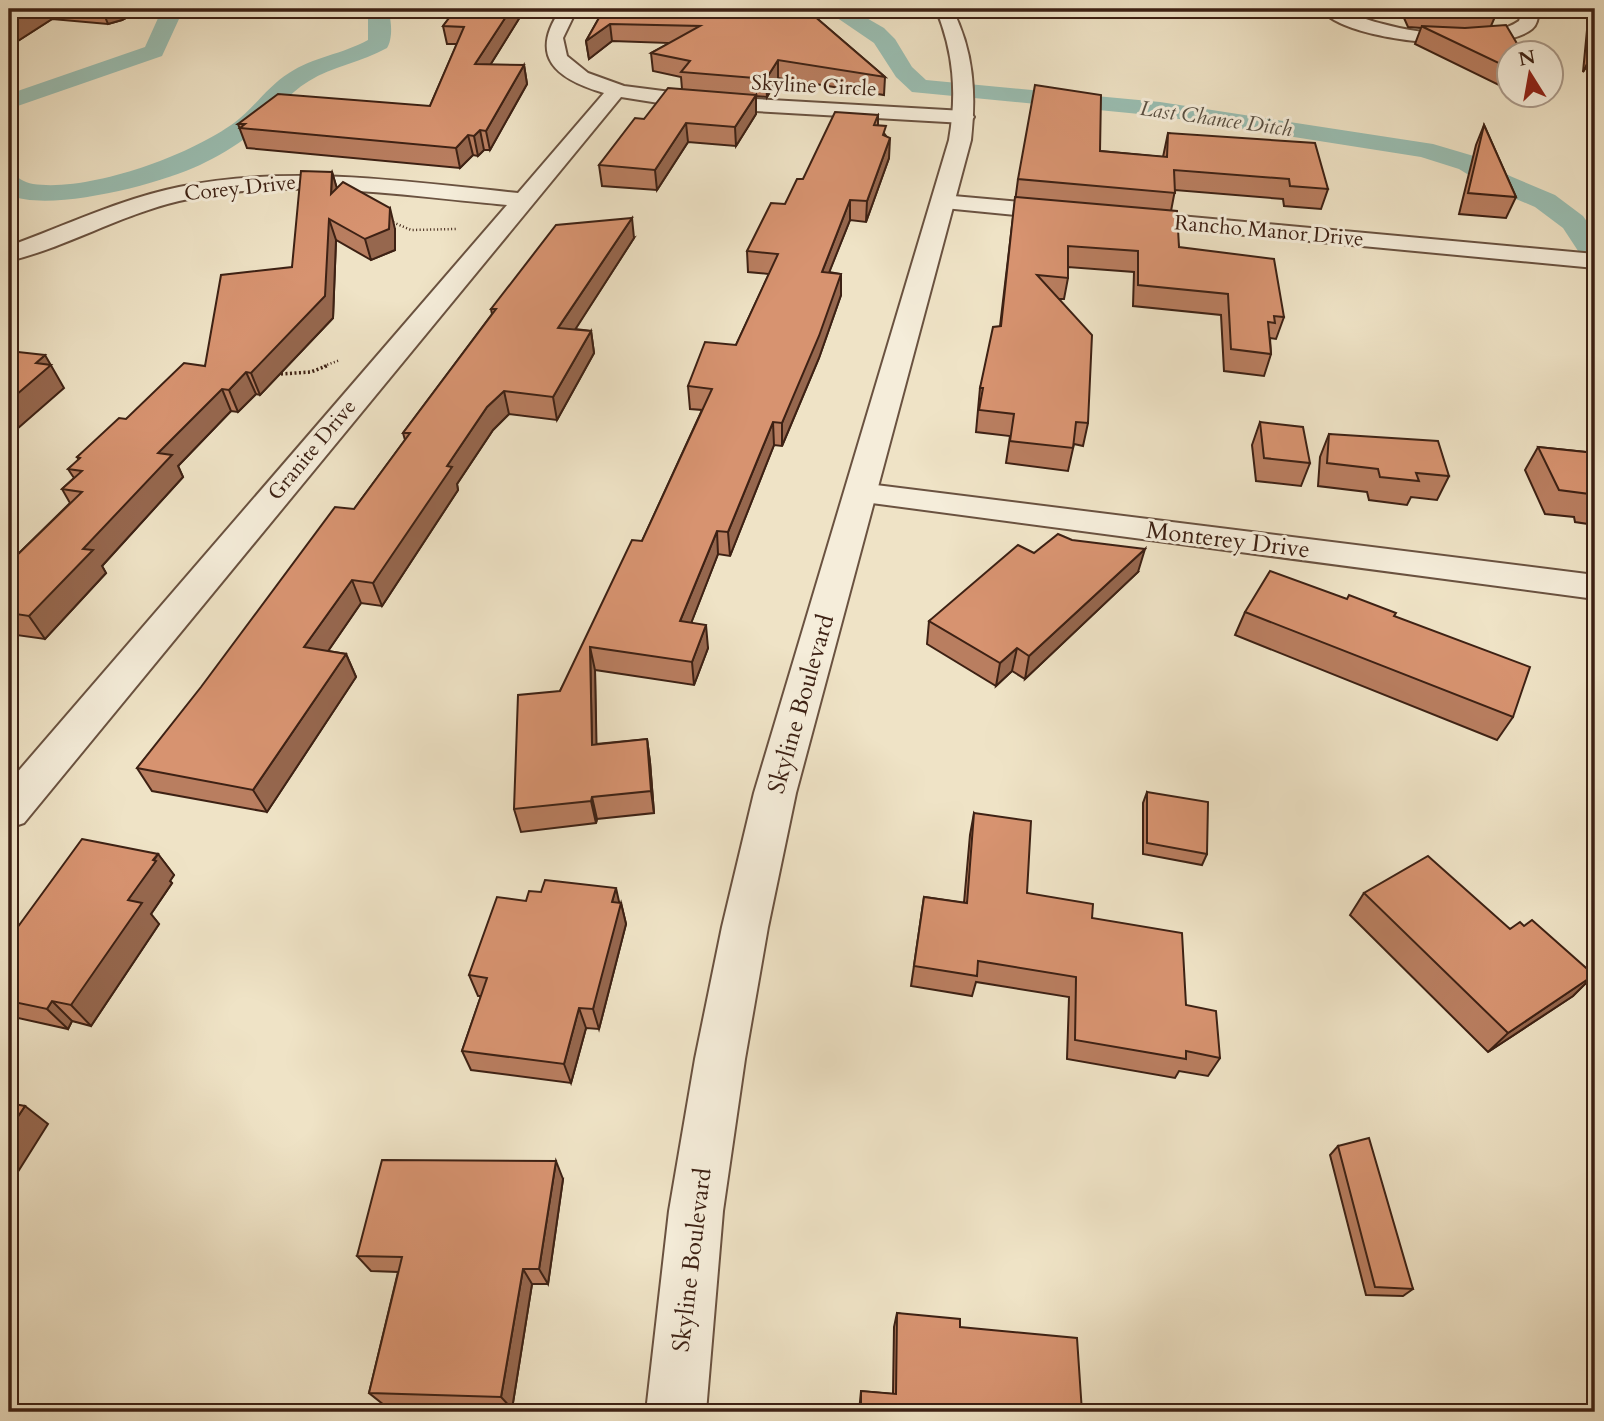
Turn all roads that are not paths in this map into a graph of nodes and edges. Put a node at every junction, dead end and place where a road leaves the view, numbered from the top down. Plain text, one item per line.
1 (569, 9) edge
2 (944, 9) edge
3 (1329, 9) edge
4 (1531, 9) edge
5 (617, 90) junction
6 (964, 117) junction
7 (523, 200) junction
8 (942, 202) junction
9 (9, 254) edge
10 (1595, 261) edge
11 (860, 493) junction
12 (1595, 587) edge
13 (9, 811) edge
14 (676, 1412) edge

1 - 5 street, Skyline Circle
2 - 6 street, Skyline Boulevard
3 - 4 street
5 - 6 street, Skyline Circle
5 - 7 street, Granite Drive
6 - 8 street, Skyline Boulevard
7 - 9 street, Corey Drive
7 - 13 street, Granite Drive
8 - 10 street, Rancho Manor Drive
8 - 11 street, Skyline Boulevard
11 - 12 street, Monterey Drive
11 - 14 street, Skyline Boulevard

